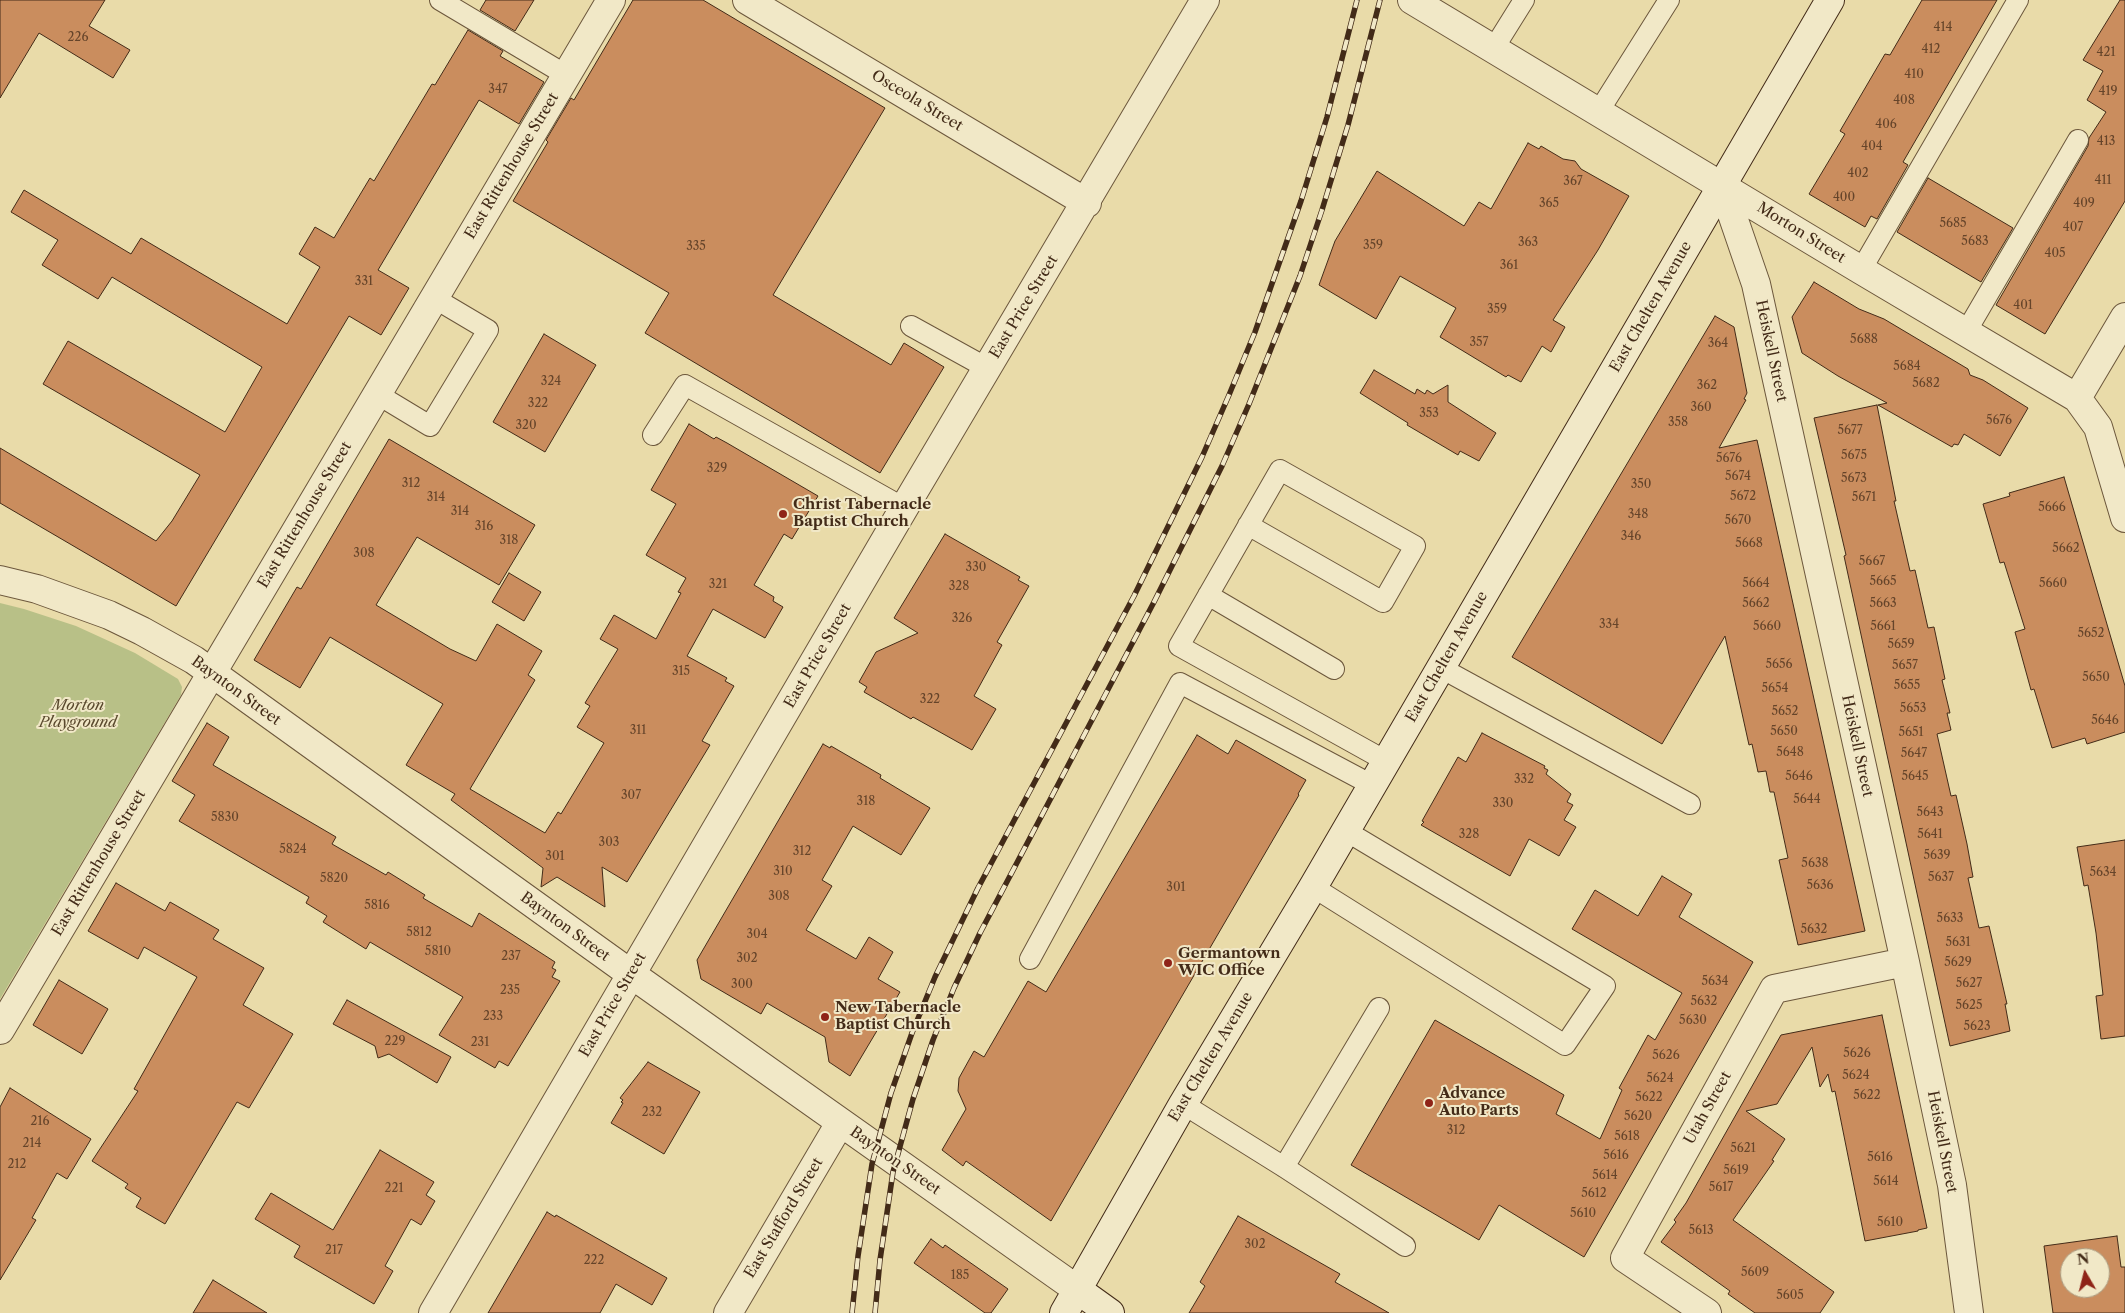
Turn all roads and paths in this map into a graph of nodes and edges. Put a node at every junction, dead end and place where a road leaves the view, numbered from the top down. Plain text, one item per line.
1 (440, 0) edge
2 (611, 0) edge
3 (747, 0) edge
4 (1205, 0) edge
5 (1412, 0) edge
6 (1524, 0) edge
7 (1670, 0) edge
8 (1830, 0) edge
9 (2018, 0) edge
10 (1494, 48) junction
11 (566, 75) junction
12 (1599, 111) junction
13 (2078, 140) dead end
14 (1722, 185) junction
15 (1087, 202) junction
16 (1861, 270) junction
17 (434, 298) junction
18 (2125, 317) edge
19 (910, 326) dead end
20 (1966, 332) junction
21 (987, 368) junction
22 (377, 394) junction
23 (2078, 398) junction
24 (653, 434) dead end
25 (904, 508) junction
26 (2125, 518) edge
27 (1248, 525) junction
28 (0, 580) edge
29 (1208, 595) junction
30 (1441, 668) junction
31 (1334, 669) dead end
32 (212, 673) junction
33 (1386, 761) junction
34 (1372, 785) junction
35 (1690, 804) dead end
36 (1346, 831) junction
37 (1313, 887) junction
38 (1030, 959) dead end
39 (1904, 962) junction
40 (631, 974) junction
41 (1380, 1008) dead end
42 (0, 1030) edge
43 (1183, 1104) junction
44 (840, 1123) junction
45 (1284, 1166) junction
46 (1406, 1246) dead end
47 (1078, 1290) junction
48 (433, 1313) edge
49 (728, 1313) edge
50 (1064, 1313) edge
51 (1110, 1313) edge
52 (1707, 1313) edge
53 (1969, 1313) edge

1 - 11 lane
2 - 11 street, East Rittenhouse Street
3 - 15 street, Osceola Street
4 - 15 street, East Price Street
5 - 10 street, Morton Street
6 - 10 lane
7 - 12 lane
8 - 14 street, East Chelten Avenue
9 - 16 lane
10 - 12 street, Morton Street
11 - 17 street, East Rittenhouse Street
12 - 14 street, Morton Street
13 - 20 lane
14 - 16 street, Morton Street
14 - 30 street, East Chelten Avenue
14 - 39 street, Heiskell Street
15 - 21 street, East Price Street
16 - 20 street, Morton Street
17 - 22 street, East Rittenhouse Street
17 - 22 lane
18 - 23 street
19 - 21 lane
20 - 23 street, Morton Street
21 - 25 street, East Price Street
22 - 32 street, East Rittenhouse Street
23 - 26 street, Morton Street
24 - 25 lane
25 - 40 street, East Price Street
27 - 27 lane
27 - 29 lane
28 - 32 street, Baynton Street
29 - 31 lane
29 - 33 lane
30 - 33 street, East Chelten Avenue
30 - 35 lane
32 - 40 street, Baynton Street
32 - 42 street, East Rittenhouse Street
33 - 34 street, East Chelten Avenue
34 - 36 street, East Chelten Avenue
34 - 38 lane
36 - 37 street, East Chelten Avenue
36 - 37 lane
37 - 43 street, East Chelten Avenue
39 - 52 street, Utah Street
39 - 53 street, Heiskell Street
40 - 44 street, Baynton Street
40 - 48 street, East Price Street
41 - 45 lane
43 - 45 lane
43 - 47 street, East Chelten Avenue
44 - 47 street, Baynton Street
44 - 49 street, East Stafford Street
45 - 46 lane
47 - 50 street, East Chelten Avenue
47 - 51 street, Baynton Street

